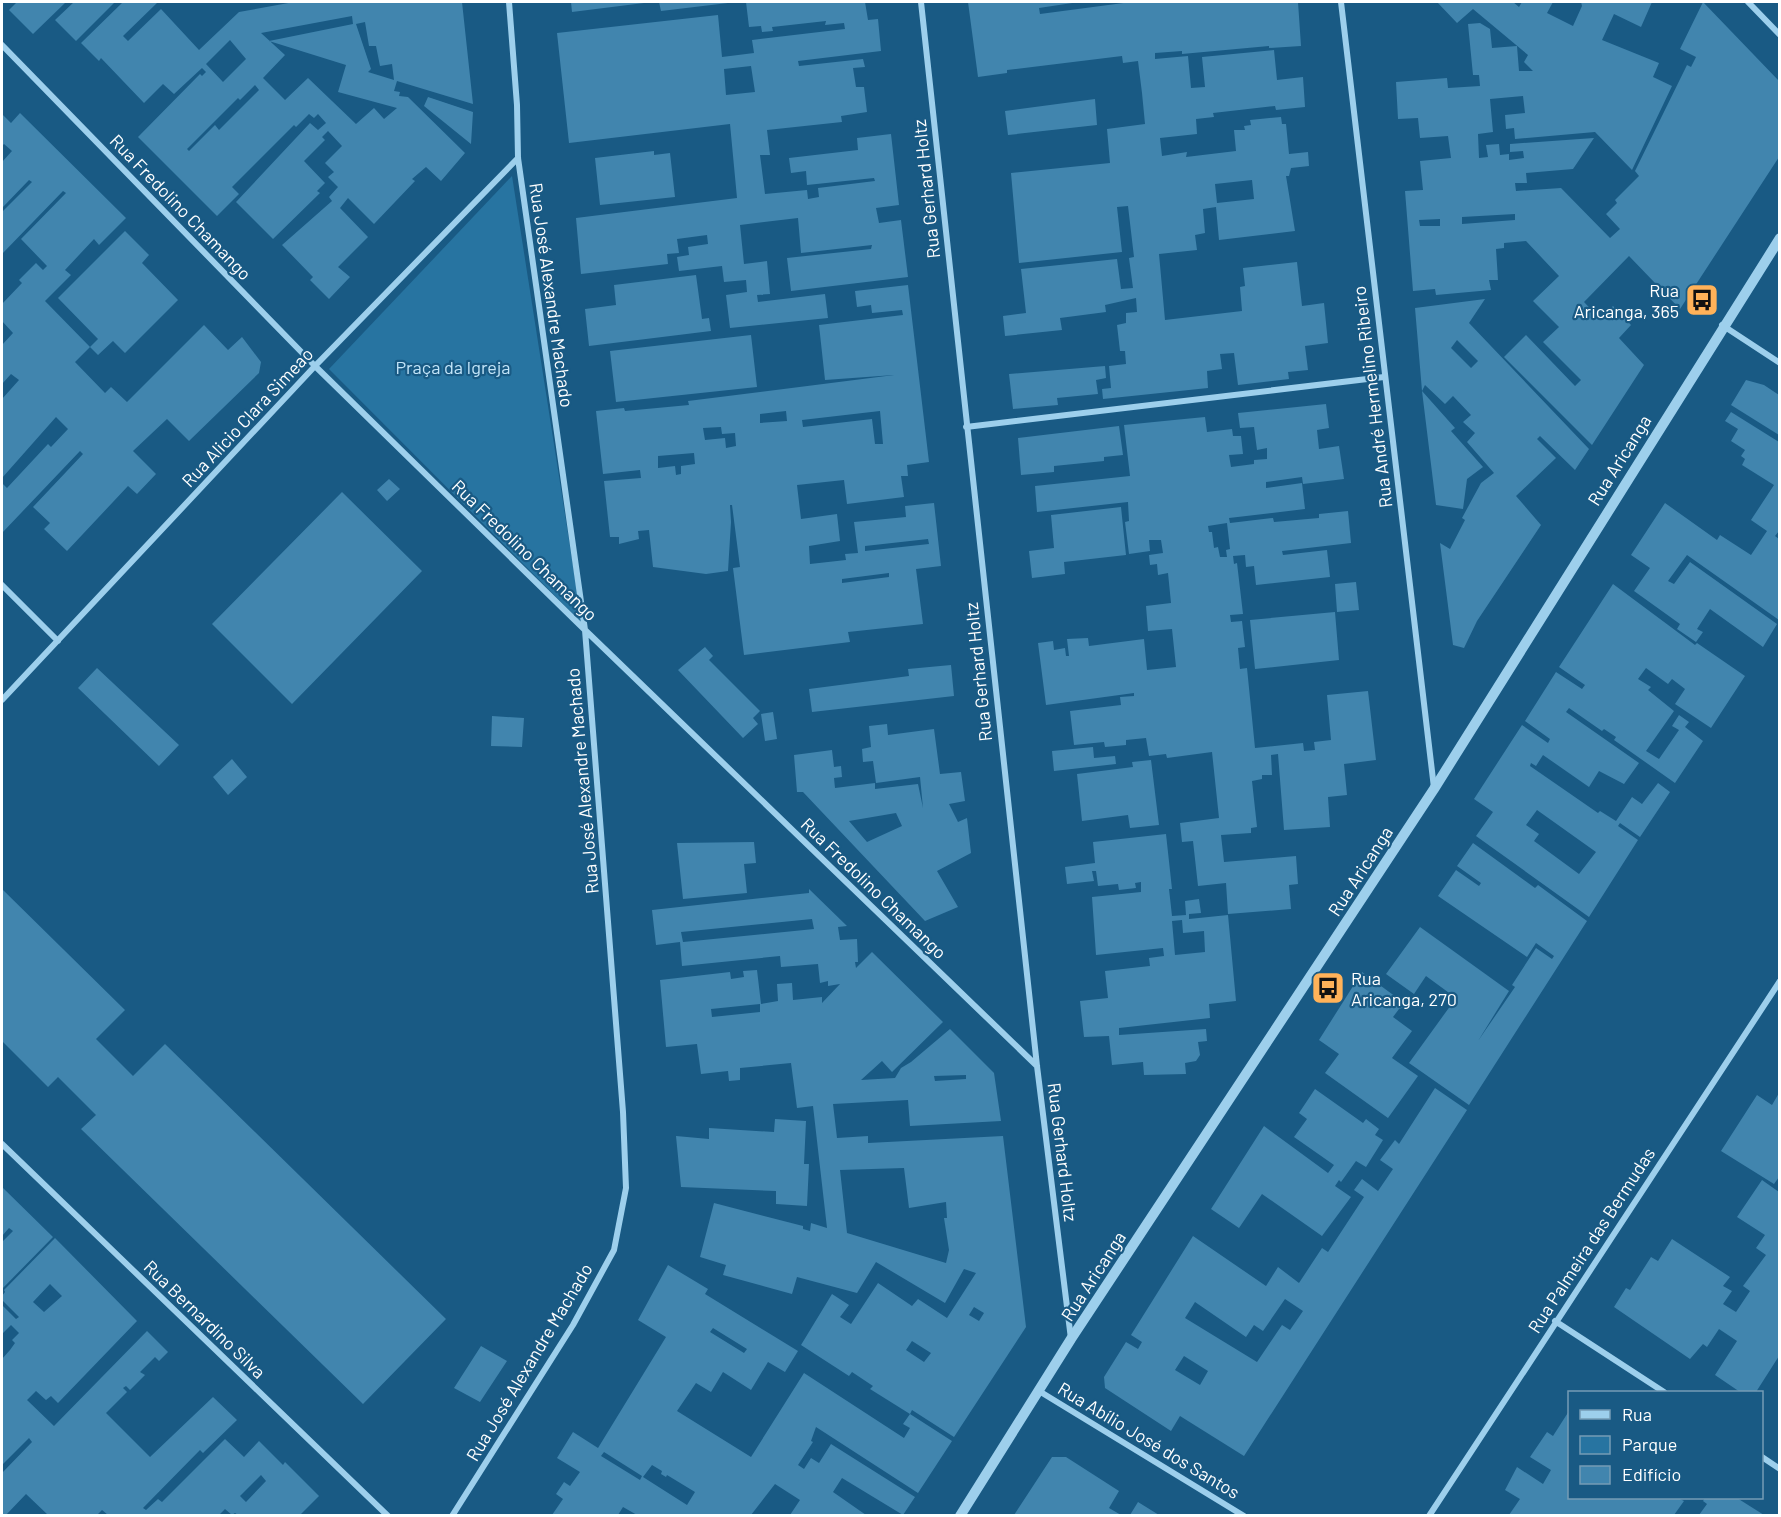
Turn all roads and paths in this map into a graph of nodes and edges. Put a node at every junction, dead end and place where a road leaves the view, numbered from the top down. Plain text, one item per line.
1 (509, 2) edge
2 (921, 2) edge
3 (1341, 2) edge
4 (1748, 2) edge
5 (1779, 35) edge
6 (2, 45) edge
7 (518, 158) junction
8 (1779, 238) edge
9 (1722, 325) junction
10 (1779, 363) edge
11 (315, 366) junction
12 (1384, 377) junction
13 (966, 427) junction
14 (2, 585) edge
15 (585, 630) junction
16 (58, 641) junction
17 (2, 700) edge
18 (1434, 789) junction
19 (1779, 981) edge
20 (1776, 992) edge
21 (1037, 1066) junction
22 (2, 1144) edge
23 (1556, 1322) junction
24 (1071, 1339) junction
25 (1039, 1391) junction
26 (1662, 1391) edge
27 (1763, 1458) edge
28 (1779, 1468) edge
29 (388, 1515) edge
30 (452, 1515) edge
31 (960, 1515) edge
32 (1244, 1515) edge
33 (1429, 1515) edge

1 - 7 street, Rua José Alexandre Machado
2 - 13 street, Rua Gerhard Holtz
3 - 12 street, Rua André Hermelino Ribeiro
4 - 5 street
6 - 11 street, Rua Fredolino Chamango
7 - 11 street, Rua Alicio Clara Simeao
7 - 15 street, Rua José Alexandre Machado
8 - 9 street, Rua Aricanga
9 - 10 street
9 - 18 street, Rua Aricanga
11 - 15 street, Rua Fredolino Chamango
11 - 16 street, Rua Alicio Clara Simeao
12 - 13 street
12 - 18 street, Rua André Hermelino Ribeiro
13 - 21 street, Rua Gerhard Holtz
14 - 16 street
15 - 21 street, Rua Fredolino Chamango
15 - 30 street, Rua José Alexandre Machado
16 - 17 street, Rua Alicio Clara Simeao
18 - 24 street, Rua Aricanga
19 - 20 street, Rua Palmeira das Bermudas
20 - 23 street, Rua Palmeira das Bermudas
21 - 24 street, Rua Gerhard Holtz
22 - 29 street, Rua Bernardino Silva
23 - 26 street
23 - 33 street, Rua Palmeira das Bermudas
24 - 25 street, Rua Aricanga
25 - 31 street, Rua Aricanga
25 - 32 street, Rua Abílio José dos Santos
27 - 28 street

